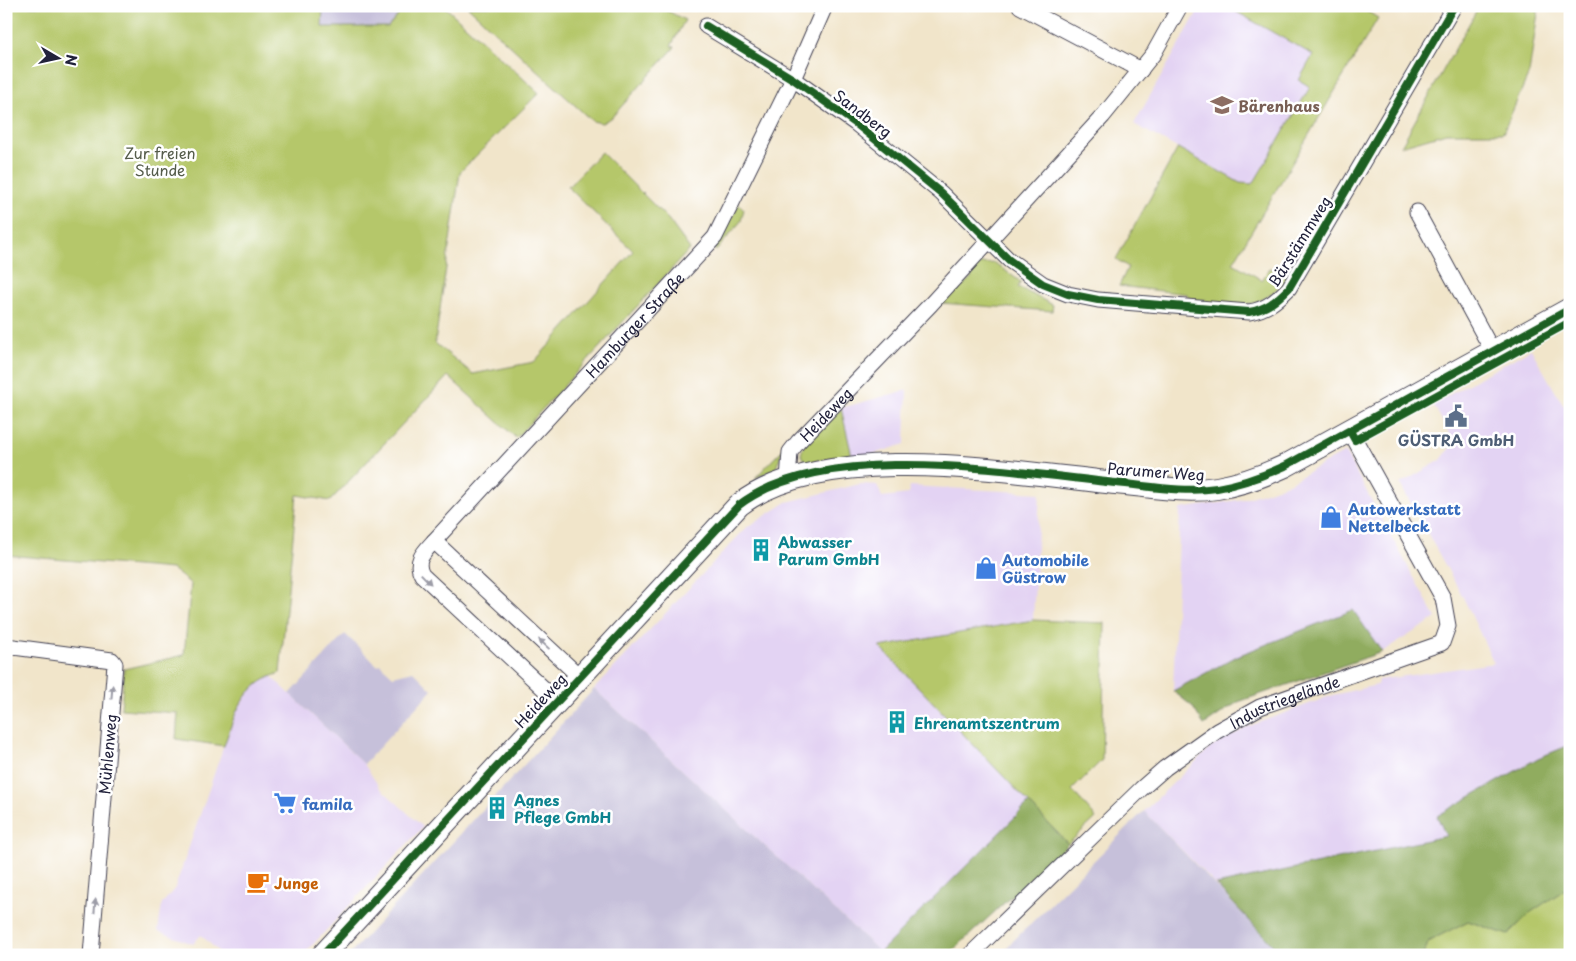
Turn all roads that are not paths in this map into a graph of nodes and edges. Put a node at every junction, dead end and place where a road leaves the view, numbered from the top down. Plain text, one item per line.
1 (825, 6) edge
2 (1020, 6) edge
3 (1180, 6) edge
4 (1454, 6) edge
5 (706, 26) dead end
6 (1141, 70) junction
7 (793, 78) junction
8 (1417, 212) dead end
9 (990, 240) junction
10 (1570, 309) edge
11 (1493, 352) junction
12 (1350, 431) junction
13 (788, 480) junction
14 (434, 541) junction
15 (6, 646) edge
16 (580, 677) junction
17 (557, 702) junction
18 (91, 955) edge
19 (323, 955) edge
20 (970, 955) edge

1 - 7 street, Hamburger Straße
2 - 6 street
3 - 6 street
4 - 9 street, Bärstämmweg
5 - 7 street, Sandberg
6 - 9 street
7 - 9 street, Sandberg
7 - 14 street, Hamburger Straße
8 - 11 street
9 - 13 street, Heideweg
10 - 11 street, Parumer Weg
11 - 12 street, Parumer Weg
12 - 13 street, Parumer Weg
12 - 20 street, Industriegelände
13 - 16 street, Heideweg
16 -> 14 street
14 -> 17 street, Hamburger Straße
18 -> 15 street, Mühlenweg
16 - 17 street, Heideweg
17 - 19 street, Heideweg

